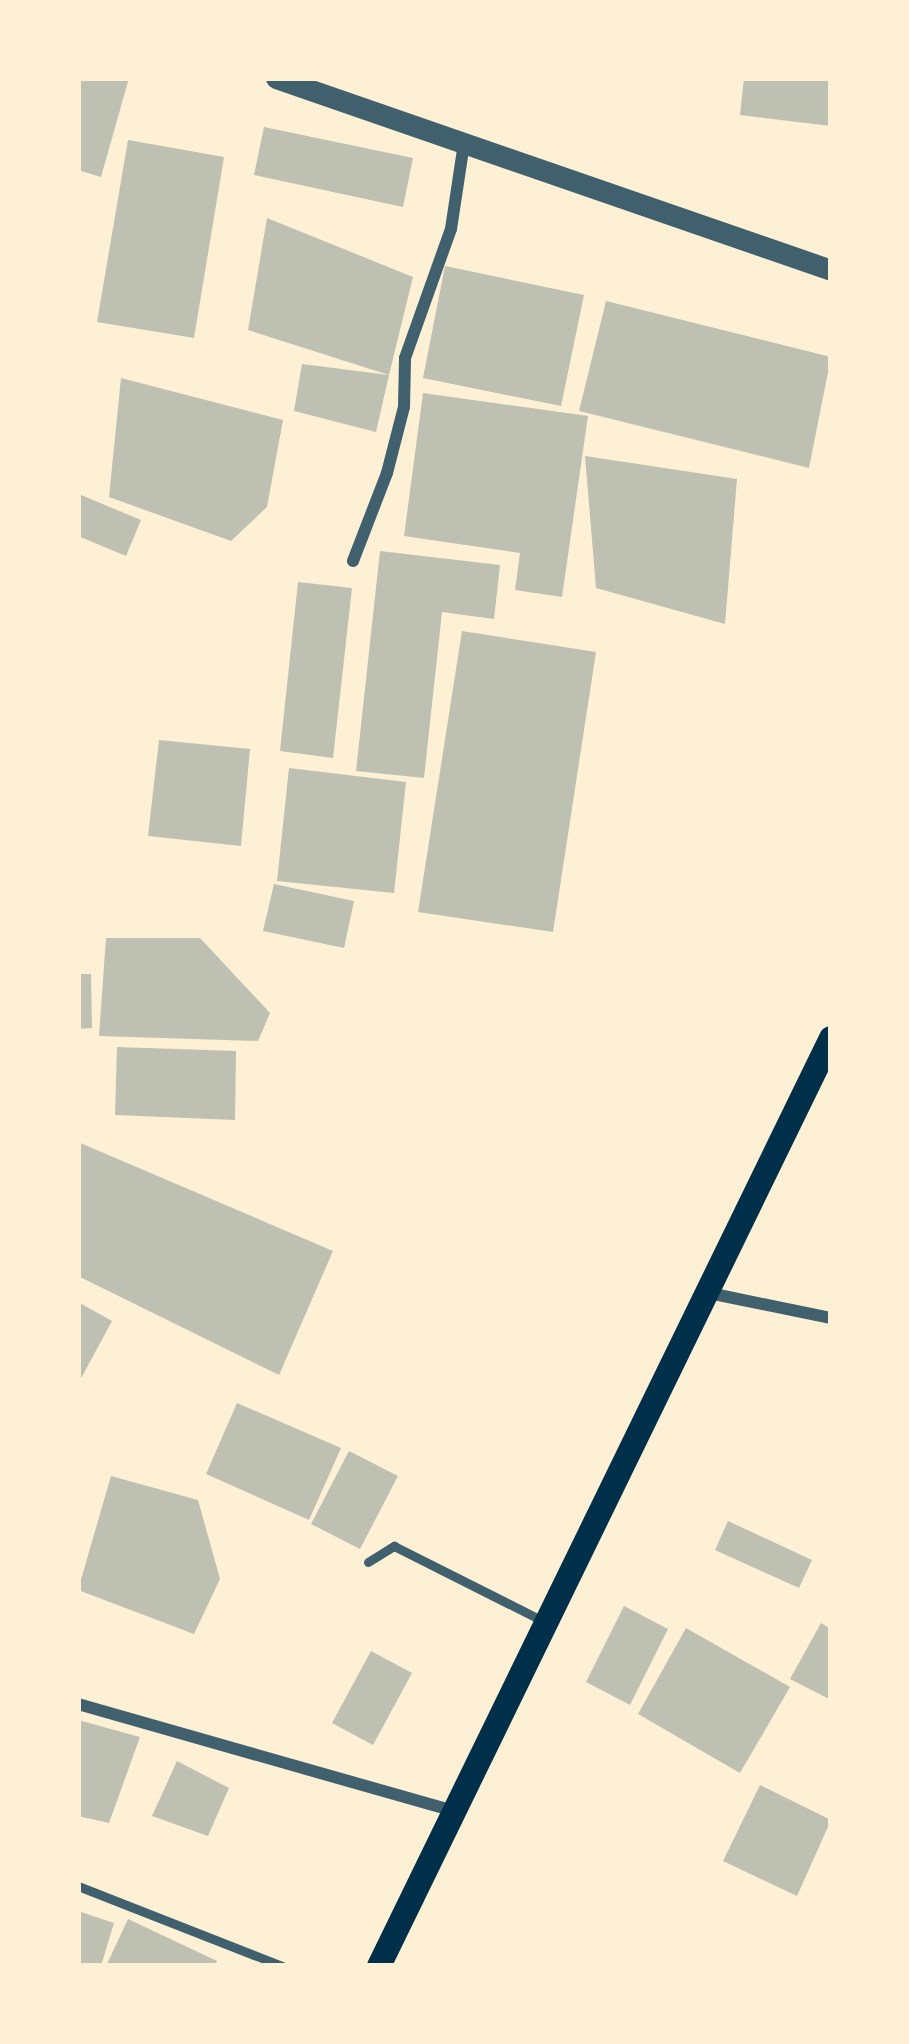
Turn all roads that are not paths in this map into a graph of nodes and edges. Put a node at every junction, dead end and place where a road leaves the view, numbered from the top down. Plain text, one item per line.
1 (276, 78) edge
2 (464, 143) junction
3 (831, 270) edge
4 (353, 561) dead end
5 (827, 1055) edge
6 (709, 1293) junction
7 (831, 1318) edge
8 (368, 1562) dead end
9 (545, 1622) junction
10 (78, 1704) edge
11 (453, 1811) junction
12 (78, 1886) edge
13 (282, 1966) edge
14 (379, 1966) edge

1 - 2 street
2 - 3 street
2 - 4 street
5 - 6 main road
6 - 7 street
6 - 9 main road
8 - 9 lane
9 - 11 main road
10 - 11 street
11 - 14 main road
12 - 13 lane

